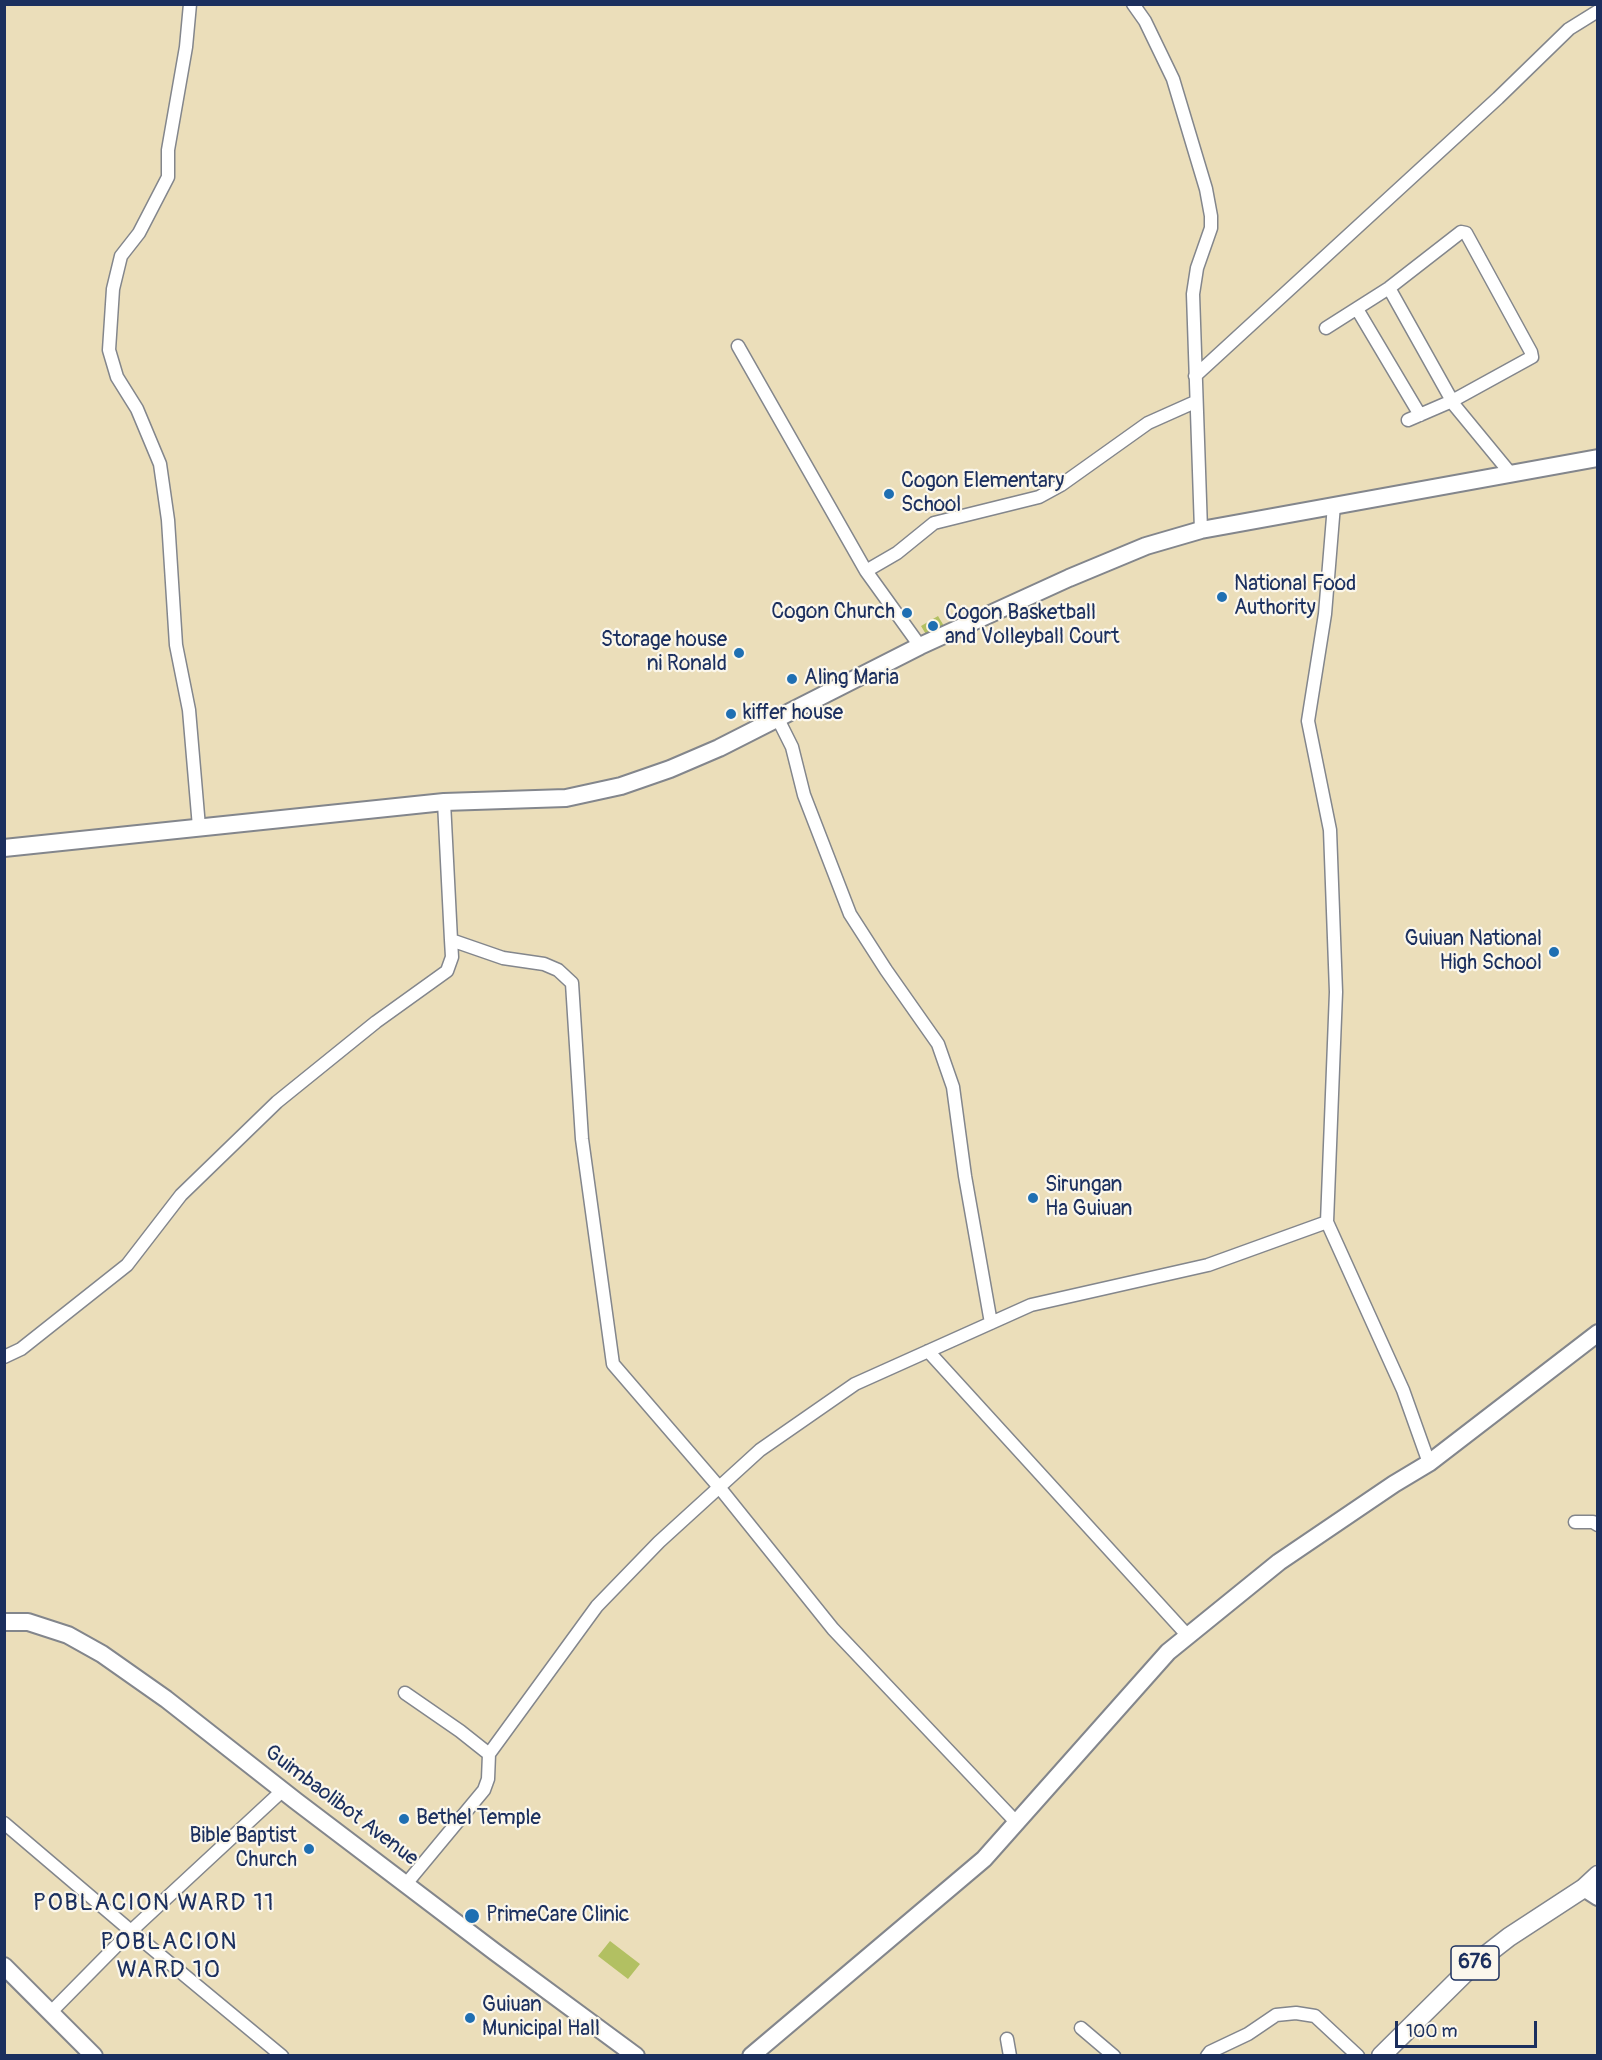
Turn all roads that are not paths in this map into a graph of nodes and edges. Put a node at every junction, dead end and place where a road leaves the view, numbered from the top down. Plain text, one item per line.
1 (190, 4) edge
2 (1133, 4) edge
3 (1598, 11) edge
4 (1389, 288) junction
5 (1357, 309) junction
6 (1326, 328) dead end
7 (738, 346) dead end
8 (1195, 376) junction
9 (1452, 401) junction
10 (1195, 402) junction
11 (1420, 416) junction
12 (1408, 420) dead end
13 (1598, 458) edge
14 (1511, 474) junction
15 (1334, 505) junction
16 (1201, 530) junction
17 (866, 571) junction
18 (920, 646) junction
19 (778, 719) junction
20 (444, 802) junction
21 (199, 827) junction
22 (4, 848) edge
23 (451, 940) junction
24 (468, 947) junction
25 (452, 957) junction
26 (1327, 1222) junction
27 (991, 1323) junction
28 (1598, 1332) edge
29 (928, 1351) junction
30 (4, 1357) edge
31 (1430, 1462) junction
32 (719, 1486) junction
33 (1575, 1522) dead end
34 (1598, 1525) edge
35 (4, 1622) edge
36 (1188, 1636) junction
37 (405, 1693) dead end
38 (489, 1754) junction
39 (282, 1791) junction
40 (1016, 1822) junction
41 (4, 1823) edge
42 (406, 1884) junction
43 (1593, 1887) edge
44 (131, 1931) junction
45 (4, 1966) edge
46 (51, 2013) junction
47 (1081, 2028) dead end
48 (1007, 2039) dead end
49 (1107, 2054) edge
50 (94, 2055) edge
51 (282, 2055) edge
52 (636, 2055) edge
53 (751, 2055) edge
54 (1010, 2055) edge
55 (1207, 2055) edge
56 (1358, 2055) edge
57 (1381, 2055) edge

1 - 21 street
2 - 8 street
3 - 8 street
4 - 5 street
4 - 9 street
4 - 9 street
5 - 6 street
5 - 11 street
7 - 17 street
8 - 10 street
9 - 11 street
9 - 14 street
10 - 16 street
10 - 17 street
11 - 12 street
13 - 14 street
14 - 15 street
15 - 16 street
15 - 26 street
16 - 18 street
17 - 18 street
18 - 19 street
19 - 20 street
19 - 27 street
20 - 21 street
20 - 23 street
21 - 22 street
23 - 24 street
23 - 25 street
24 - 25 street
24 - 32 street
25 - 30 street
26 - 27 street
26 - 31 street
27 - 29 street
28 - 31 street
29 - 32 street
29 - 36 street
31 - 36 street
32 - 38 street
32 - 40 street
33 - 34 street
35 - 39 street, Guimbaolibot Avenue
36 - 40 street
37 - 38 street
38 - 42 street
39 - 42 street, Guimbaolibot Avenue
39 - 44 street
40 - 53 street
41 - 44 street
42 - 52 street, Guimbaolibot Avenue
43 - 57 main road, 676
44 - 46 street
44 - 51 street
45 - 46 street
46 - 50 street
47 - 49 street
48 - 54 street
55 - 56 street

